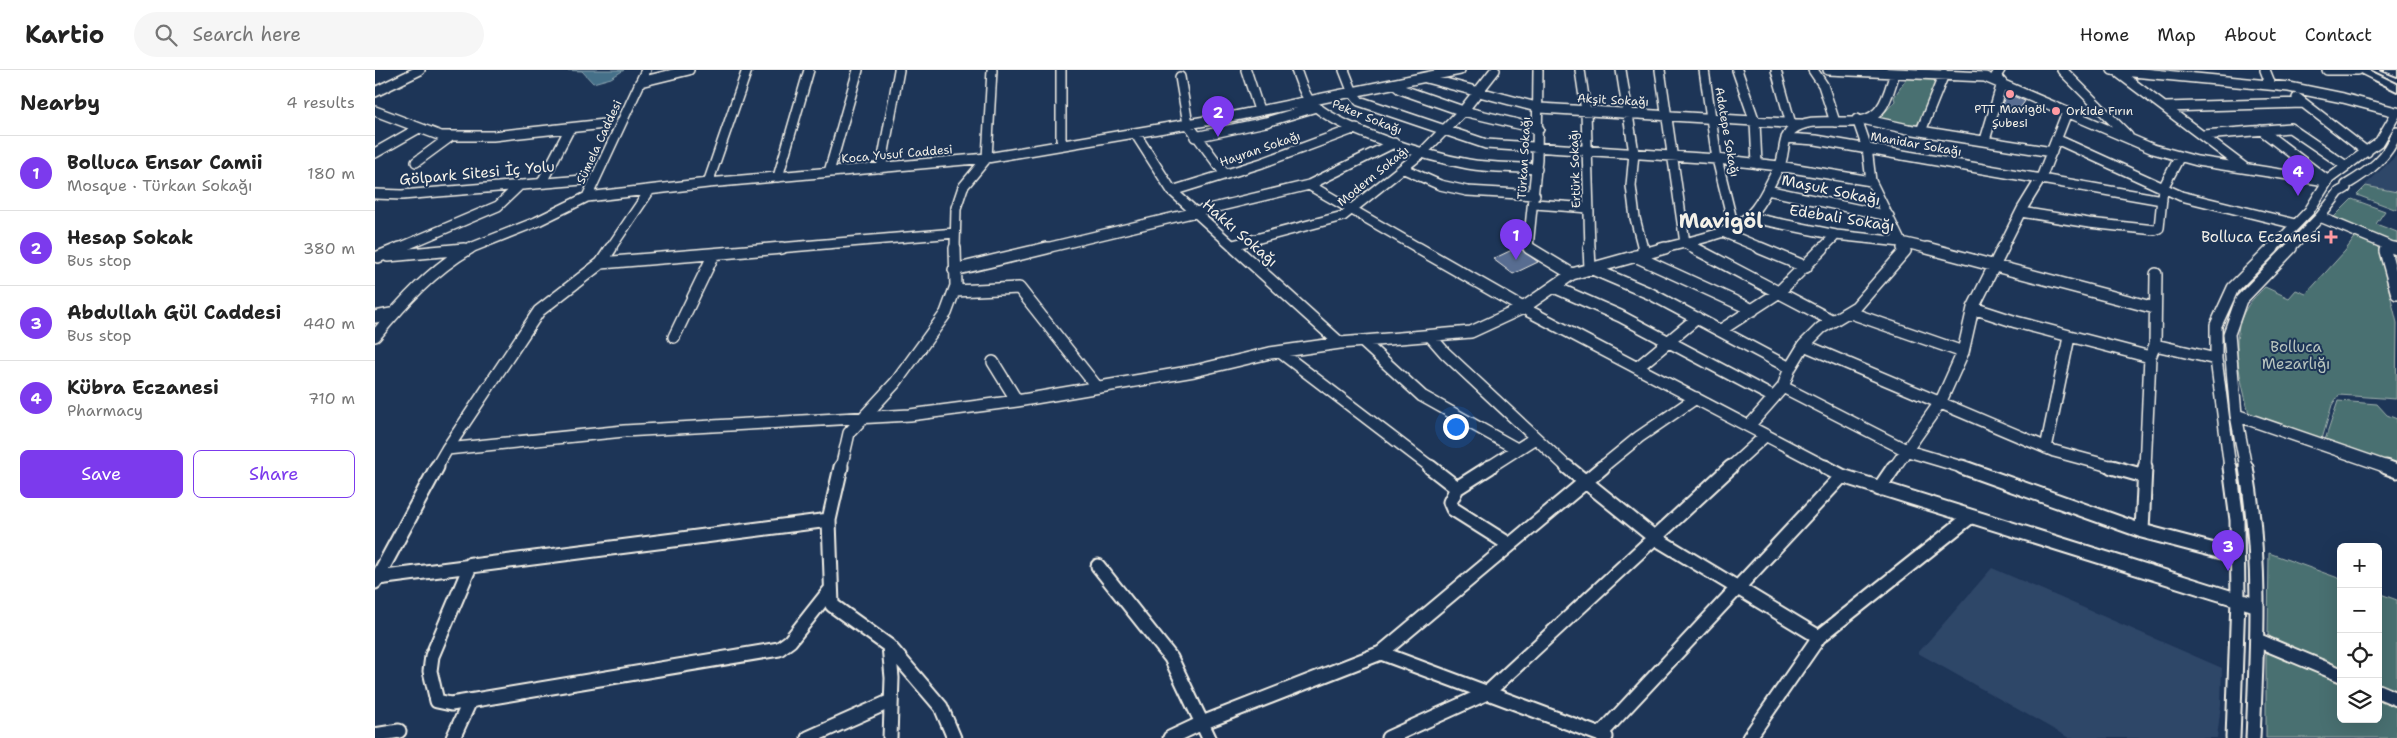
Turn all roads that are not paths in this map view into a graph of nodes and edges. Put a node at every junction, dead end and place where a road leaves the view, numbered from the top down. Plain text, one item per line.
1 (420, 70) edge
2 (646, 70) edge
3 (689, 70) edge
4 (747, 70) edge
5 (809, 70) edge
6 (858, 70) edge
7 (899, 70) edge
8 (992, 70) edge
9 (1061, 70) edge
10 (1246, 70) edge
11 (1296, 70) edge
12 (1344, 70) edge
13 (1460, 70) edge
14 (1495, 70) edge
15 (1539, 70) edge
16 (1580, 70) edge
17 (1621, 70) edge
18 (1660, 70) edge
19 (1704, 70) edge
20 (1737, 70) edge
21 (1776, 70) edge
22 (1813, 70) edge
23 (1830, 70) edge
24 (2062, 70) edge
25 (2114, 70) edge
26 (2185, 70) edge
27 (2265, 70) edge
28 (2327, 70) edge
29 (2359, 70) edge
30 (2387, 70) edge
31 (1873, 71) edge
32 (1909, 72) edge
33 (1956, 72) edge
34 (1895, 73) junction
35 (1998, 73) edge
36 (2397, 73) edge
37 (1944, 74) junction
38 (1180, 77) dead end
39 (1985, 77) junction
40 (1425, 78) junction
41 (2191, 79) junction
42 (641, 82) junction
43 (1394, 84) junction
44 (2002, 84) junction
45 (2271, 85) junction
46 (2284, 87) junction
47 (2397, 88) edge
48 (375, 92) edge
49 (1353, 93) junction
50 (1479, 93) junction
51 (2303, 103) junction
52 (1313, 104) junction
53 (2166, 107) junction
54 (1540, 108) junction
55 (1259, 110) junction
56 (375, 111) edge
57 (1463, 111) junction
58 (1586, 111) junction
59 (2067, 112) junction
60 (2397, 112) edge
61 (1628, 114) junction
62 (1667, 115) junction
63 (1711, 119) junction
64 (1862, 120) junction
65 (1755, 122) junction
66 (1835, 122) junction
67 (605, 124) dead end
68 (1188, 124) junction
69 (1791, 124) junction
70 (1803, 124) junction
71 (419, 128) junction
72 (570, 128) junction
73 (1356, 128) junction
74 (1539, 129) junction
75 (1444, 130) junction
76 (2261, 130) junction
77 (1921, 131) junction
78 (2397, 132) edge
79 (1135, 133) junction
80 (2204, 135) junction
81 (450, 137) junction
82 (1195, 137) junction
83 (1786, 138) junction
84 (2056, 139) junction
85 (1985, 140) junction
86 (2132, 140) junction
87 (2396, 142) edge
88 (1394, 143) junction
89 (1063, 145) junction
90 (1538, 147) junction
91 (1867, 148) junction
92 (1587, 150) junction
93 (1423, 152) junction
94 (2052, 152) junction
95 (2367, 152) junction
96 (375, 153) edge
97 (1634, 153) junction
98 (1672, 156) junction
99 (987, 158) junction
100 (2179, 158) junction
101 (1717, 159) junction
102 (415, 162) dead end
103 (1757, 164) junction
104 (1779, 166) junction
105 (2346, 166) junction
106 (881, 168) junction
107 (1404, 169) junction
108 (1537, 169) junction
109 (2246, 169) junction
110 (829, 172) junction
111 (1225, 174) junction
112 (778, 176) junction
113 (2041, 178) junction
114 (582, 180) dead end
115 (1871, 181) junction
116 (2327, 181) junction
117 (542, 182) junction
118 (708, 183) junction
119 (520, 185) junction
120 (1309, 185) junction
121 (2344, 187) junction
122 (2163, 188) junction
123 (650, 190) junction
124 (1767, 190) junction
125 (1172, 191) junction
126 (375, 194) edge
127 (587, 197) junction
128 (1535, 200) junction
129 (2161, 200) junction
130 (1351, 208) junction
131 (1589, 208) junction
132 (2021, 212) junction
133 (1195, 213) junction
134 (1889, 216) junction
135 (1749, 217) junction
136 (2320, 217) junction
137 (2295, 224) junction
138 (1734, 228) junction
139 (1723, 232) junction
140 (955, 233) junction
141 (1836, 235) junction
142 (1901, 242) junction
143 (1685, 243) junction
144 (1233, 245) junction
145 (2392, 247) edge
146 (468, 249) junction
147 (714, 254) junction
148 (1639, 255) junction
149 (377, 257) edge
150 (601, 263) junction
151 (1806, 266) junction
152 (1994, 267) junction
153 (1590, 268) junction
154 (954, 270) junction
155 (1572, 274) junction
156 (2156, 274) dead end
157 (1554, 287) junction
158 (955, 291) junction
159 (1778, 293) junction
160 (2397, 294) edge
161 (1523, 308) junction
162 (1973, 308) junction
163 (2155, 308) junction
164 (1753, 310) junction
165 (1848, 312) junction
166 (391, 314) junction
167 (375, 317) edge
168 (1697, 318) junction
169 (1833, 321) junction
170 (1721, 330) junction
171 (375, 336) edge
172 (675, 337) dead end
173 (1431, 337) junction
174 (2069, 337) junction
175 (1362, 341) junction
176 (1668, 341) junction
177 (1340, 342) junction
178 (1804, 345) junction
179 (2155, 345) junction
180 (1280, 352) junction
181 (1963, 352) junction
182 (2150, 357) junction
183 (2216, 359) junction
184 (993, 362) dead end
185 (1638, 367) junction
186 (1790, 368) junction
187 (1097, 387) junction
188 (1783, 387) junction
189 (1773, 397) junction
190 (1696, 398) junction
191 (1017, 401) junction
192 (1941, 401) junction
193 (2236, 415) junction
194 (862, 419) junction
195 (1749, 426) junction
196 (1766, 434) junction
197 (1535, 438) junction
198 (2046, 448) junction
199 (447, 449) junction
200 (1517, 449) junction
201 (1908, 451) junction
202 (2397, 471) edge
203 (1842, 476) junction
204 (2144, 476) junction
205 (1584, 484) junction
206 (1457, 488) junction
207 (1879, 489) junction
208 (1969, 517) junction
209 (829, 520) junction
210 (2142, 530) junction
211 (1655, 538) junction
212 (1510, 545) junction
213 (2237, 556) junction
214 (471, 564) junction
215 (1098, 566) dead end
216 (377, 580) edge
217 (1738, 588) junction
218 (831, 589) junction
219 (2238, 599) junction
220 (2255, 605) junction
221 (1819, 637) junction
222 (2257, 640) junction
223 (889, 646) junction
224 (1381, 653) junction
225 (2337, 673) edge
226 (1487, 693) junction
227 (2382, 693) edge
228 (2397, 699) edge
229 (470, 701) junction
230 (891, 701) junction
231 (1202, 723) junction
232 (375, 735) edge
233 (1604, 737) edge
234 (395, 738) edge
235 (453, 738) edge
236 (808, 738) edge
237 (890, 738) edge
238 (954, 738) edge
239 (1170, 738) edge
240 (1209, 738) edge
241 (1388, 738) edge
242 (1749, 738) edge
243 (2233, 738) edge
244 (2253, 738) edge

1 - 48 street
2 - 42 street, Sümela Caddesi
3 - 42 street
4 - 118 street
5 - 112 street
6 - 110 street
7 - 106 street
8 - 99 street
9 - 89 street
10 - 55 street
11 - 52 street
12 - 49 street
13 - 40 street, Koca Yusuf Caddesi
14 - 50 street, Modern Sokağı
15 - 54 street, Türkan Sokağı
16 - 58 street, Ertürk Sokağı
17 - 61 street
18 - 62 street
19 - 63 street, Adatepe Sokağı
20 - 65 street
21 - 69 street
22 - 66 street
23 - 31 street
24 - 86 street
25 - 41 street
25 - 53 street
26 - 41 street
27 - 45 street
28 - 29 street
29 - 47 main road
30 - 36 main road
31 - 34 street
32 - 34 street
32 - 37 street
33 - 37 street
33 - 39 street
34 - 64 street
35 - 39 street
35 - 44 street
37 - 77 street
38 - 68 street
39 - 44 street
40 - 43 street, Koca Yusuf Caddesi
40 - 50 street, Akşit Sokağı
41 - 45 street
42 - 127 street, Sümela Caddesi
43 - 49 street, Koca Yusuf Caddesi
43 - 57 street
44 - 59 street
44 - 85 street
45 - 46 street
46 - 51 street
46 - 60 street
49 - 52 street, Koca Yusuf Caddesi
49 - 75 street
50 - 54 street, Akşit Sokağı
50 - 57 street, Modern Sokağı
51 - 53 street
51 - 95 street
52 - 55 street, Koca Yusuf Caddesi
52 - 73 street, Peker Sokağı
52 - 82 street
53 - 80 street
54 - 58 street, Akşit Sokağı
54 - 74 street, Türkan Sokağı
55 - 68 street, Koca Yusuf Caddesi
56 - 71 street
57 - 74 street
57 - 75 street, Modern Sokağı
58 - 61 street, Akşit Sokağı
58 - 92 street, Ertürk Sokağı
59 - 84 street
59 - 86 street
60 - 95 street
61 - 62 street, Akşit Sokağı
61 - 97 street
62 - 63 street, Akşit Sokağı
62 - 98 street
63 - 65 street, Akşit Sokağı
63 - 101 street, Adatepe Sokağı
64 - 66 street, Akşit Sokağı
64 - 77 street, Akşit Sokağı
64 - 91 street
65 - 69 street, Akşit Sokağı
65 - 103 street
66 - 70 street, Akşit Sokağı
67 - 72 street
68 - 79 street, Koca Yusuf Caddesi
68 - 82 street
69 - 70 street, Akşit Sokağı
70 - 83 street
71 - 81 street
71 - 96 street
72 - 81 street
72 - 117 street
73 - 88 street, Peker Sokağı
73 - 111 street, Hayran Sokağı
74 - 90 street, Türkan Sokağı
75 - 90 street
75 - 93 street, Modern Sokağı
76 - 80 street
76 - 105 street
76 - 116 street
77 - 85 street, Akşit Sokağı
78 - 87 street
79 - 89 street, Koca Yusuf Caddesi
79 - 125 street, Hakkı Sokağı
80 - 109 street
81 - 102 street
82 - 111 street
83 - 91 street, Manidar Sokağı
83 - 104 street
84 - 94 street
84 - 122 street
85 - 94 street, Akşit Sokağı
86 - 100 street
87 - 121 street
88 - 93 street, Peker Sokağı
88 - 120 street
89 - 99 street, Koca Yusuf Caddesi
90 - 92 street
90 - 108 street, Türkan Sokağı
91 - 113 street, Manidar Sokağı
91 - 115 street
92 - 97 street
92 - 131 street, Ertürk Sokağı
93 - 107 street, Modern Sokağı
93 - 108 street, Peker Sokağı
94 - 113 street
95 - 105 street
97 - 98 street
97 - 148 street
98 - 101 street
98 - 143 street
99 - 106 street, Koca Yusuf Caddesi
99 - 140 street
100 - 109 street
100 - 122 street
101 - 103 street
101 - 138 street, Adatepe Sokağı
103 - 104 street
104 - 115 street
104 - 124 street
105 - 116 street
106 - 110 street, Koca Yusuf Caddesi
107 - 128 street
107 - 130 street, Modern Sokağı
108 - 128 street, Türkan Sokağı
109 - 116 street
110 - 112 street, Koca Yusuf Caddesi
111 - 125 street, Hayran Sokağı
112 - 118 street, Koca Yusuf Caddesi
113 - 129 street, Manidar Sokağı
113 - 132 street
114 - 117 street, Gölpark Sitesi İç Yolu
115 - 134 street
116 - 121 street
116 - 137 street
117 - 119 street, Gölpark Sitesi İç Yolu
118 - 123 street, Koca Yusuf Caddesi
119 - 126 street, Gölpark Sitesi İç Yolu
119 - 149 street
120 - 130 street
120 - 133 street
121 - 136 street
122 - 129 street
122 - 137 street
123 - 127 street, Koca Yusuf Caddesi
123 - 150 street
124 - 134 street, Maşuk Sokağı
124 - 135 street
125 - 133 street, Hakkı Sokağı
127 - 146 street, Koca Yusuf Caddesi
128 - 131 street
128 - 155 street, Türkan Sokağı
129 - 132 street
130 - 144 street, Modern Sokağı
130 - 161 street
131 - 153 street, Ertürk Sokağı
132 - 152 street
133 - 144 street, Hakkı Sokağı
133 - 154 street
134 - 142 street
135 - 138 street
135 - 141 street, Edebali Sokağı
136 - 145 street
136 - 193 street
137 - 183 street
138 - 139 street
139 - 143 street
139 - 151 street
140 - 147 street
140 - 154 street
141 - 142 street, Edebali Sokağı
141 - 151 street
142 - 152 street, Edebali Sokağı
142 - 165 street
143 - 148 street
143 - 159 street
144 - 177 street, Hakkı Sokağı
145 - 160 street
146 - 149 street
146 - 166 street, Koca Yusuf Caddesi
147 - 150 street
147 - 172 street
148 - 153 street
148 - 164 street
150 - 199 street
151 - 159 street
152 - 162 street
152 - 163 street, Edebali Sokağı
153 - 155 street
153 - 168 street
154 - 158 street
155 - 157 street
156 - 163 street
157 - 161 street
157 - 176 street
158 - 187 street
158 - 194 street
159 - 164 street
159 - 169 street
161 - 173 street
161 - 185 street
162 - 174 street
162 - 181 street
163 - 179 street
164 - 170 street
165 - 169 street
165 - 181 street
166 - 167 street
166 - 171 street, Koca Yusuf Caddesi
168 - 170 street
168 - 176 street
169 - 178 street
170 - 186 street
173 - 175 street
173 - 197 street
174 - 182 street
174 - 198 street
175 - 177 street
175 - 200 street
176 - 185 street
176 - 189 street
177 - 180 street
178 - 186 street
178 - 192 street
179 - 182 street
179 - 183 street
180 - 187 street
180 - 206 street
181 - 192 street
182 - 204 street
183 - 213 street
184 - 191 street
185 - 190 street
186 - 188 street
187 - 191 street
188 - 189 street
188 - 201 street
189 - 195 street
190 - 195 street
190 - 205 street
191 - 194 street
192 - 198 street
192 - 201 street
193 - 202 street
193 - 220 street
194 - 199 street
194 - 209 street
195 - 196 street
196 - 203 street
196 - 211 street
197 - 200 street
197 - 205 street
198 - 204 street
199 - 216 street
200 - 206 street
201 - 207 street
201 - 210 street
203 - 207 street
203 - 217 street
204 - 210 street
205 - 211 street
205 - 212 street
206 - 212 street
207 - 208 street
208 - 219 street
208 - 221 street
209 - 214 street
209 - 218 street
210 - 213 street
211 - 217 street
211 - 226 street
212 - 224 street
213 - 219 street
214 - 216 street
214 - 229 street
215 - 231 street
217 - 221 street
217 - 233 street
218 - 223 street
218 - 229 street
219 - 220 street
219 - 243 street
220 - 222 street
221 - 242 street
222 - 225 street
222 - 244 street
223 - 230 street
223 - 238 street
224 - 226 street
224 - 231 street
226 - 233 street
226 - 241 street
227 - 228 street
229 - 235 street
230 - 236 street
230 - 237 street
231 - 239 street
231 - 240 street
232 - 234 street

